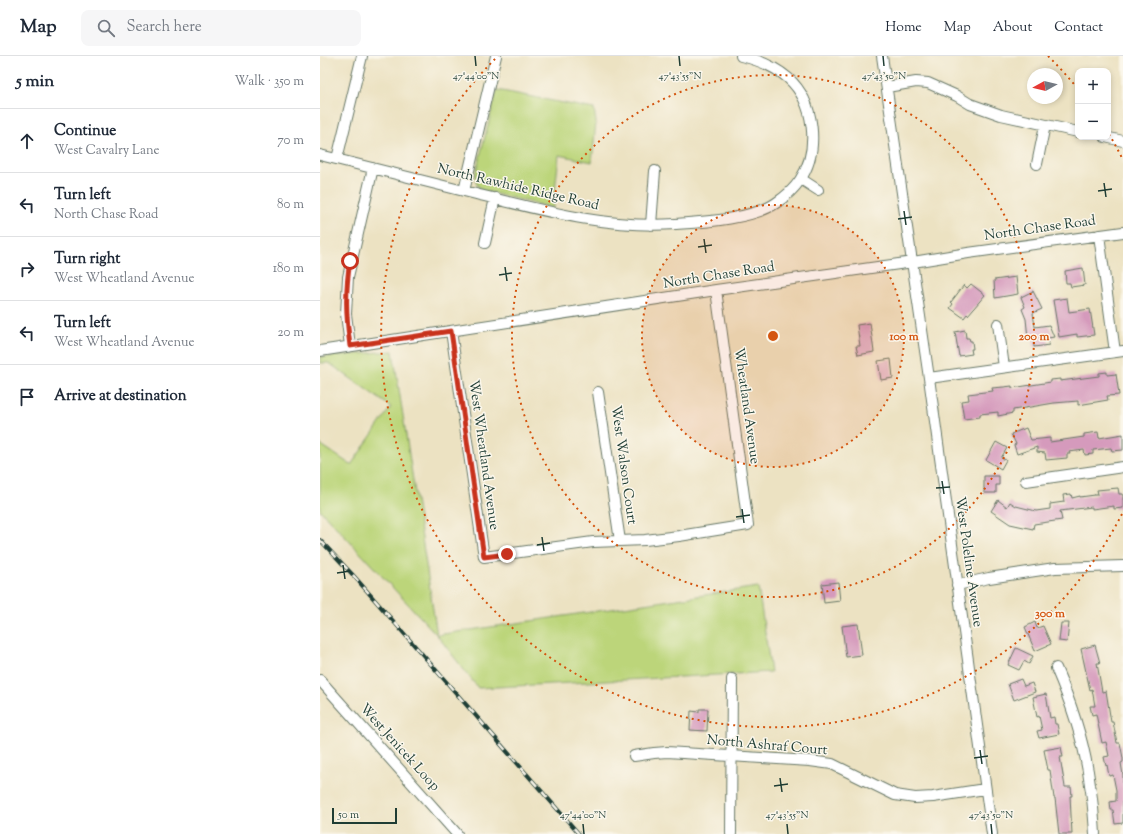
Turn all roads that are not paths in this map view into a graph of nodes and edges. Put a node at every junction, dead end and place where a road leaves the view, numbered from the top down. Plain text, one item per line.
1 (362, 56) edge
2 (496, 56) edge
3 (741, 56) edge
4 (882, 56) edge
5 (886, 87) junction
6 (1045, 125) junction
7 (1075, 131) edge
8 (1111, 138) edge
9 (1123, 141) edge
10 (320, 155) edge
11 (337, 159) junction
12 (1037, 164) dead end
13 (373, 168) junction
14 (655, 171) dead end
15 (801, 179) junction
16 (818, 190) dead end
17 (464, 191) junction
18 (494, 198) junction
19 (651, 225) junction
20 (1123, 232) edge
21 (1099, 235) junction
22 (485, 243) dead end
23 (912, 262) junction
24 (716, 290) junction
25 (998, 324) dead end
26 (451, 331) junction
27 (350, 346) junction
28 (320, 351) edge
29 (1119, 352) edge
30 (1004, 368) junction
31 (929, 378) junction
32 (598, 392) dead end
33 (1123, 467) edge
34 (1026, 480) dead end
35 (748, 525) joint
36 (620, 541) junction
37 (1123, 566) edge
38 (958, 585) junction
39 (1056, 668) dead end
40 (732, 679) dead end
41 (320, 680) edge
42 (732, 755) junction
43 (634, 756) dead end
44 (985, 789) junction
45 (457, 834) edge
46 (731, 834) edge
47 (992, 834) edge
48 (1095, 834) edge

1 - 11 street
2 - 17 street
3 - 15 street, North Rawhide Ridge Road
4 - 5 street, West Poleline Avenue
5 - 6 street
5 - 23 street, West Poleline Avenue
6 - 7 street
6 - 12 street
8 - 9 street
10 - 11 street, North Rawhide Ridge Road
11 - 13 street, North Rawhide Ridge Road
13 - 17 street, North Rawhide Ridge Road
13 - 27 street
14 - 19 street
15 - 16 street
15 - 19 street, North Rawhide Ridge Road
17 - 18 street, North Rawhide Ridge Road
18 - 19 street, North Rawhide Ridge Road
18 - 22 street
20 - 21 street, North Chase Road
21 - 23 street, North Chase Road
21 - 29 street
23 - 24 street, North Chase Road
23 - 31 street, West Poleline Avenue
24 - 26 street, North Chase Road
24 - 35 street, Wheatland Avenue
25 - 30 street
26 - 27 street, North Chase Road
26 - 36 street, West Wheatland Avenue
27 - 28 street, North Chase Road
29 - 30 street
30 - 31 street
31 - 38 street, West Poleline Avenue
32 - 36 street, West Walson Court
33 - 34 street
35 - 36 street, West Wheatland Avenue
37 - 38 street
38 - 44 street, West Poleline Avenue
39 - 48 street
40 - 42 street
41 - 45 street, West Jenicek Loop
42 - 43 street, North Ashraf Court
42 - 44 street, North Ashraf Court
42 - 46 street
44 - 47 street, West Poleline Avenue

